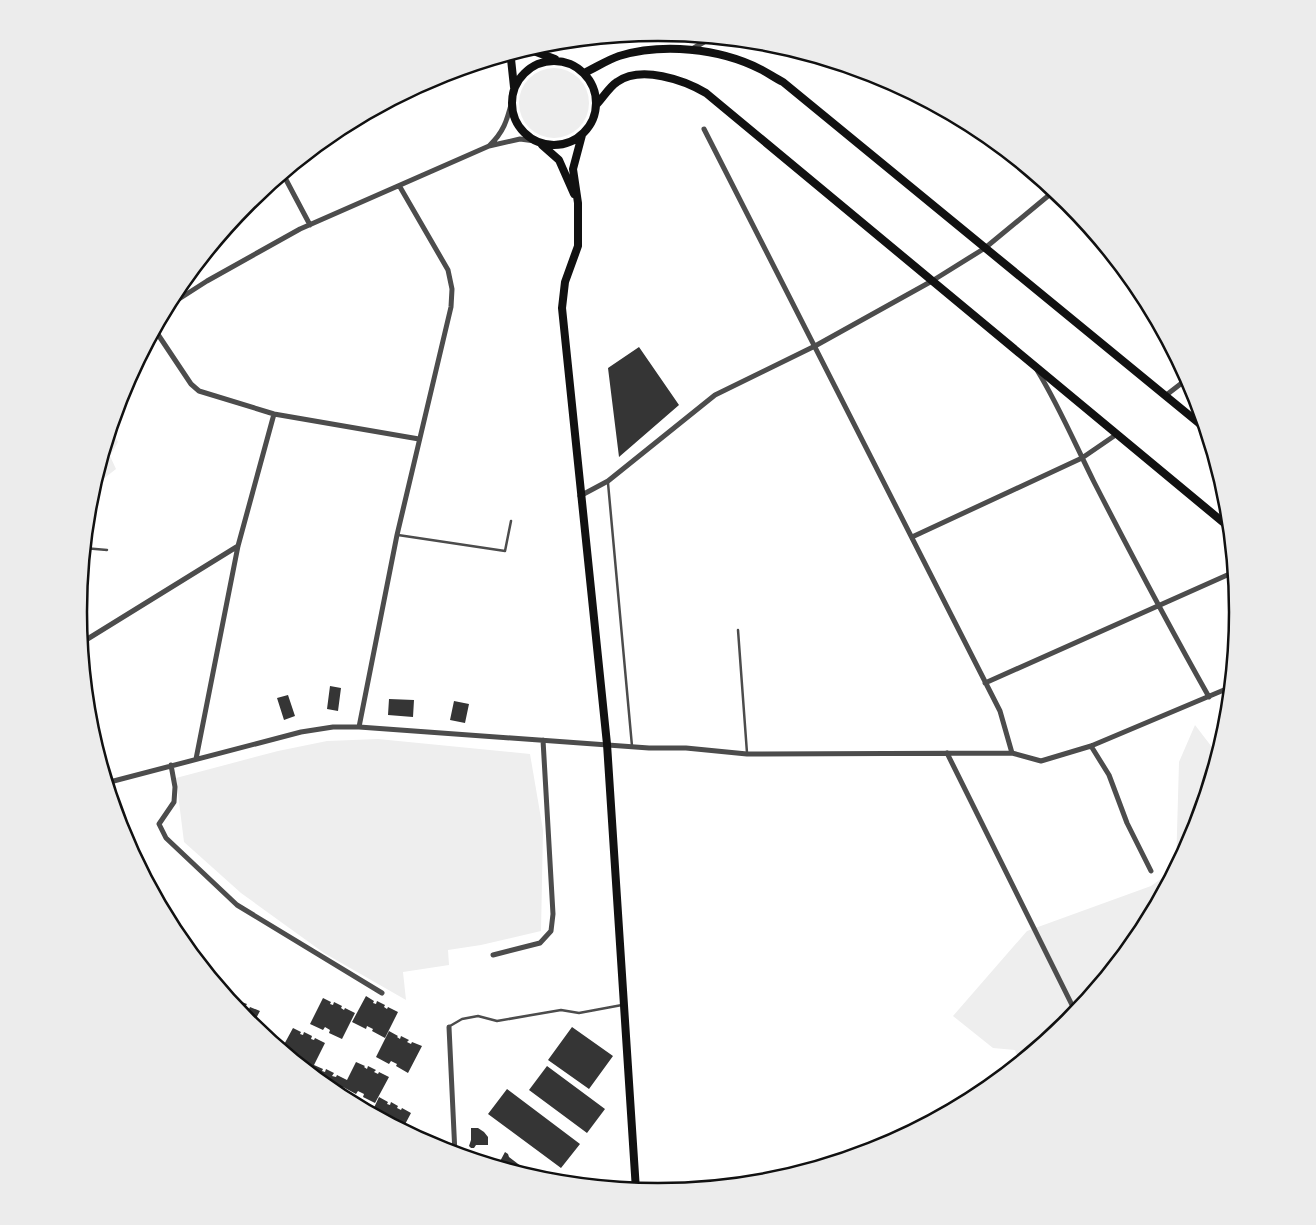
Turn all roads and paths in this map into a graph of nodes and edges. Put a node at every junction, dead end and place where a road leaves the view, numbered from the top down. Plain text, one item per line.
1 (703, 43) edge
2 (692, 50) junction
3 (540, 54) edge
4 (511, 61) edge
5 (566, 63) junction
6 (584, 73) junction
7 (514, 88) junction
8 (512, 101) junction
9 (596, 105) junction
10 (704, 129) dead end
11 (582, 135) junction
12 (538, 142) junction
13 (489, 146) junction
14 (286, 179) edge
15 (400, 186) junction
16 (1048, 196) edge
17 (578, 203) junction
18 (310, 225) junction
19 (985, 248) junction
20 (932, 281) junction
21 (182, 297) edge
22 (159, 335) edge
23 (815, 346) junction
24 (1035, 366) junction
25 (1181, 384) edge
26 (1165, 396) junction
27 (274, 414) junction
28 (1196, 421) edge
29 (1117, 434) junction
30 (420, 439) junction
31 (1082, 458) junction
32 (608, 481) junction
33 (580, 496) junction
34 (511, 521) dead end
35 (1221, 521) edge
36 (397, 535) junction
37 (912, 537) junction
38 (238, 546) junction
39 (91, 549) edge
40 (107, 550) dead end
41 (1228, 575) edge
42 (1158, 606) junction
43 (738, 630) dead end
44 (88, 639) edge
45 (985, 683) junction
46 (1223, 690) edge
47 (1209, 697) junction
48 (359, 726) junction
49 (543, 740) junction
50 (607, 744) junction
51 (632, 746) junction
52 (1091, 746) junction
53 (947, 753) junction
54 (1012, 753) junction
55 (747, 754) junction
56 (196, 759) junction
57 (171, 765) junction
58 (112, 781) edge
59 (1151, 871) dead end
60 (493, 955) dead end
61 (382, 993) dead end
62 (624, 1005) junction
63 (1072, 1005) edge
64 (448, 1027) joint
65 (455, 1146) edge
66 (636, 1183) edge

1 - 2 street
2 - 6 main road
2 - 19 main road
3 - 5 main road
4 - 7 main road
5 - 6 main road
5 - 7 main road
6 - 9 main road
7 - 8 main road
8 - 12 main road
8 - 13 street
9 - 11 main road
9 - 20 main road
10 - 23 street
11 - 12 main road
11 - 17 main road
12 - 13 street
12 - 17 main road
13 - 15 street
14 - 18 street
15 - 18 street
15 - 30 street
16 - 19 street
17 - 33 main road
18 - 21 street
19 - 20 street
19 - 26 main road
20 - 23 street
20 - 24 main road
22 - 27 street
23 - 32 street
23 - 37 street
24 - 29 main road
24 - 31 street
25 - 26 street
26 - 28 main road
27 - 30 street
27 - 38 street
29 - 31 street
29 - 35 main road
30 - 36 street
31 - 37 street
31 - 42 street
32 - 33 street
32 - 51 lane
33 - 50 main road
34 - 36 lane
36 - 48 street
37 - 45 street
38 - 44 street
38 - 56 street
39 - 40 lane
41 - 42 street
42 - 45 street
42 - 47 street
43 - 55 lane
45 - 54 street
46 - 47 street
47 - 52 street
48 - 49 street
48 - 56 street
49 - 50 street
49 - 60 street
50 - 51 street
50 - 62 main road
51 - 55 street
52 - 54 street
52 - 59 street
53 - 54 street
53 - 55 street
53 - 63 street
56 - 57 street
57 - 58 street
57 - 61 street
62 - 64 lane
62 - 66 main road
64 - 65 street

